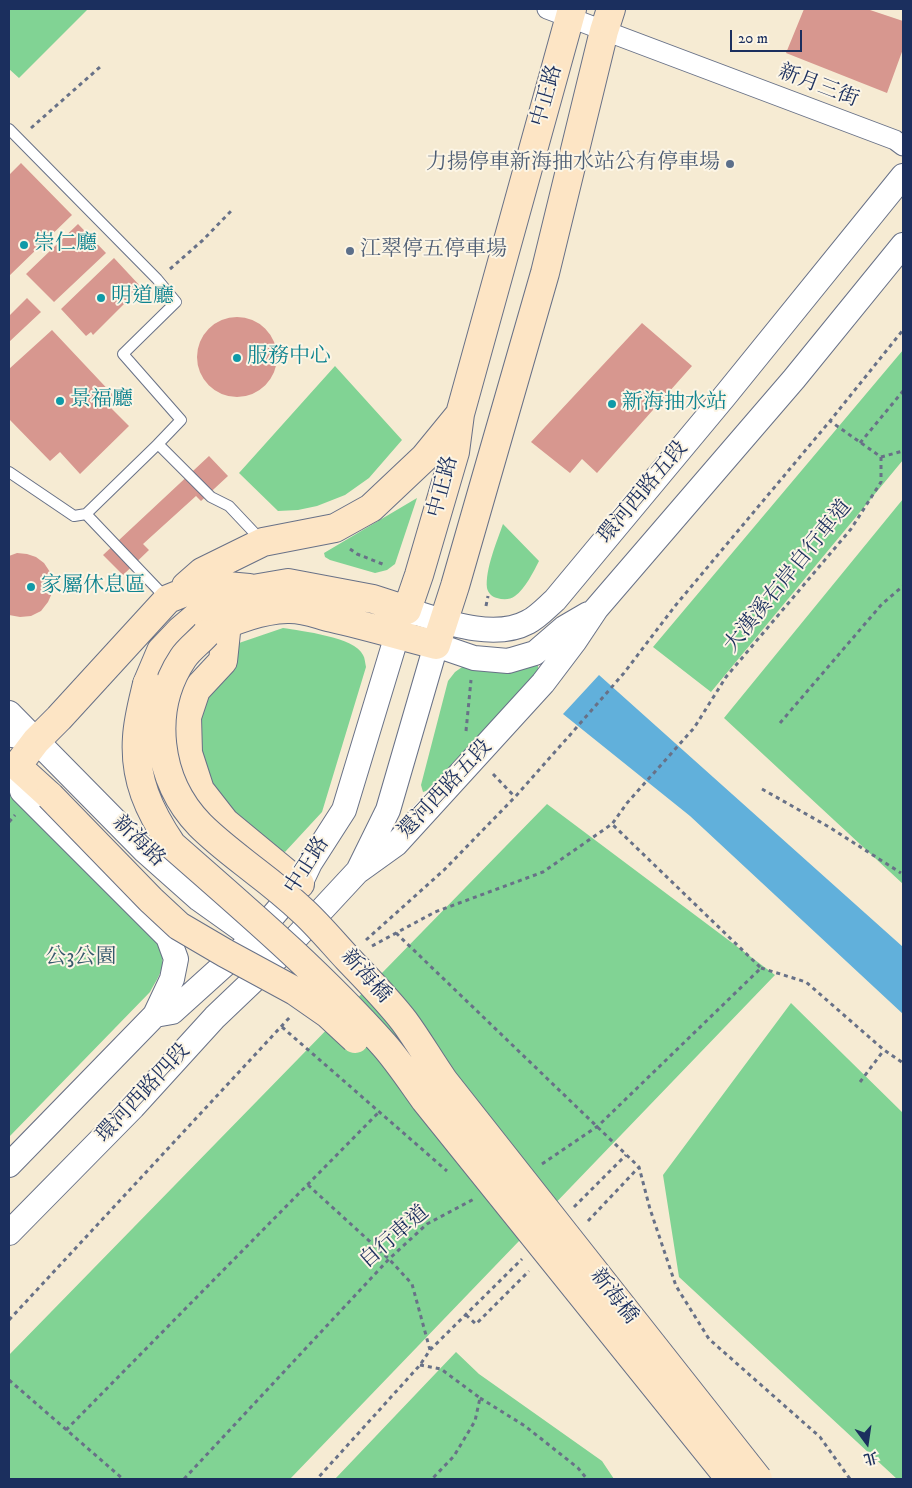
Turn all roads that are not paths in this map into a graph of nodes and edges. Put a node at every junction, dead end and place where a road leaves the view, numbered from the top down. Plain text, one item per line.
1 (563, 12) edge
2 (608, 20) edge
3 (9, 129) edge
4 (903, 146) edge
5 (903, 176) edge
6 (903, 245) edge
7 (460, 414) junction
8 (158, 444) junction
9 (9, 472) edge
10 (86, 514) junction
11 (263, 542) junction
12 (253, 589) junction
13 (168, 600) junction
14 (596, 609) junction
15 (402, 622) junction
16 (217, 628) junction
17 (440, 633) junction
18 (9, 713) edge
19 (9, 737) edge
20 (36, 741) junction
21 (18, 766) junction
22 (357, 872) junction
23 (300, 884) junction
24 (254, 938) junction
25 (279, 956) junction
26 (156, 1015) junction
27 (425, 1100) junction
28 (9, 1166) edge
29 (9, 1233) edge
30 (730, 1479) edge
31 (758, 1479) edge

1 - 2 street, 新月三街
1 - 7 main road, 中正路
2 - 4 street, 新月三街
2 - 17 main road, 中正路
3 - 8 lane
5 - 17 street, 環河西路五段
6 - 14 street, 環河西路五段
7 - 11 main road
7 - 15 main road, 中正路
8 - 10 lane
8 - 11 lane
9 - 10 lane
10 - 13 lane
11 - 13 main road
12 - 13 main road
12 - 15 main road
12 - 27 main road, 新海橋, bridge
13 - 20 main road
14 - 17 street
14 - 22 street, 還河西路五段
15 - 16 main road, 新海橋
15 - 17 main road
15 - 23 street, 中正路
16 - 23 main road
16 - 31 main road, 新海橋, bridge
17 - 22 street, 中正路
18 - 20 street, 新海路
19 - 20 street
20 - 21 main road
20 - 24 street, 新海路
21 - 26 street
21 - 27 main road, bridge
22 - 25 street, 還河西路五段
23 - 24 street, 中正路
24 - 25 street, 新海路
24 - 26 street, 環河西路四段
25 - 29 street, 環河西路四段
26 - 28 street, 環河西路四段
27 - 30 main road, 新海橋, bridge

